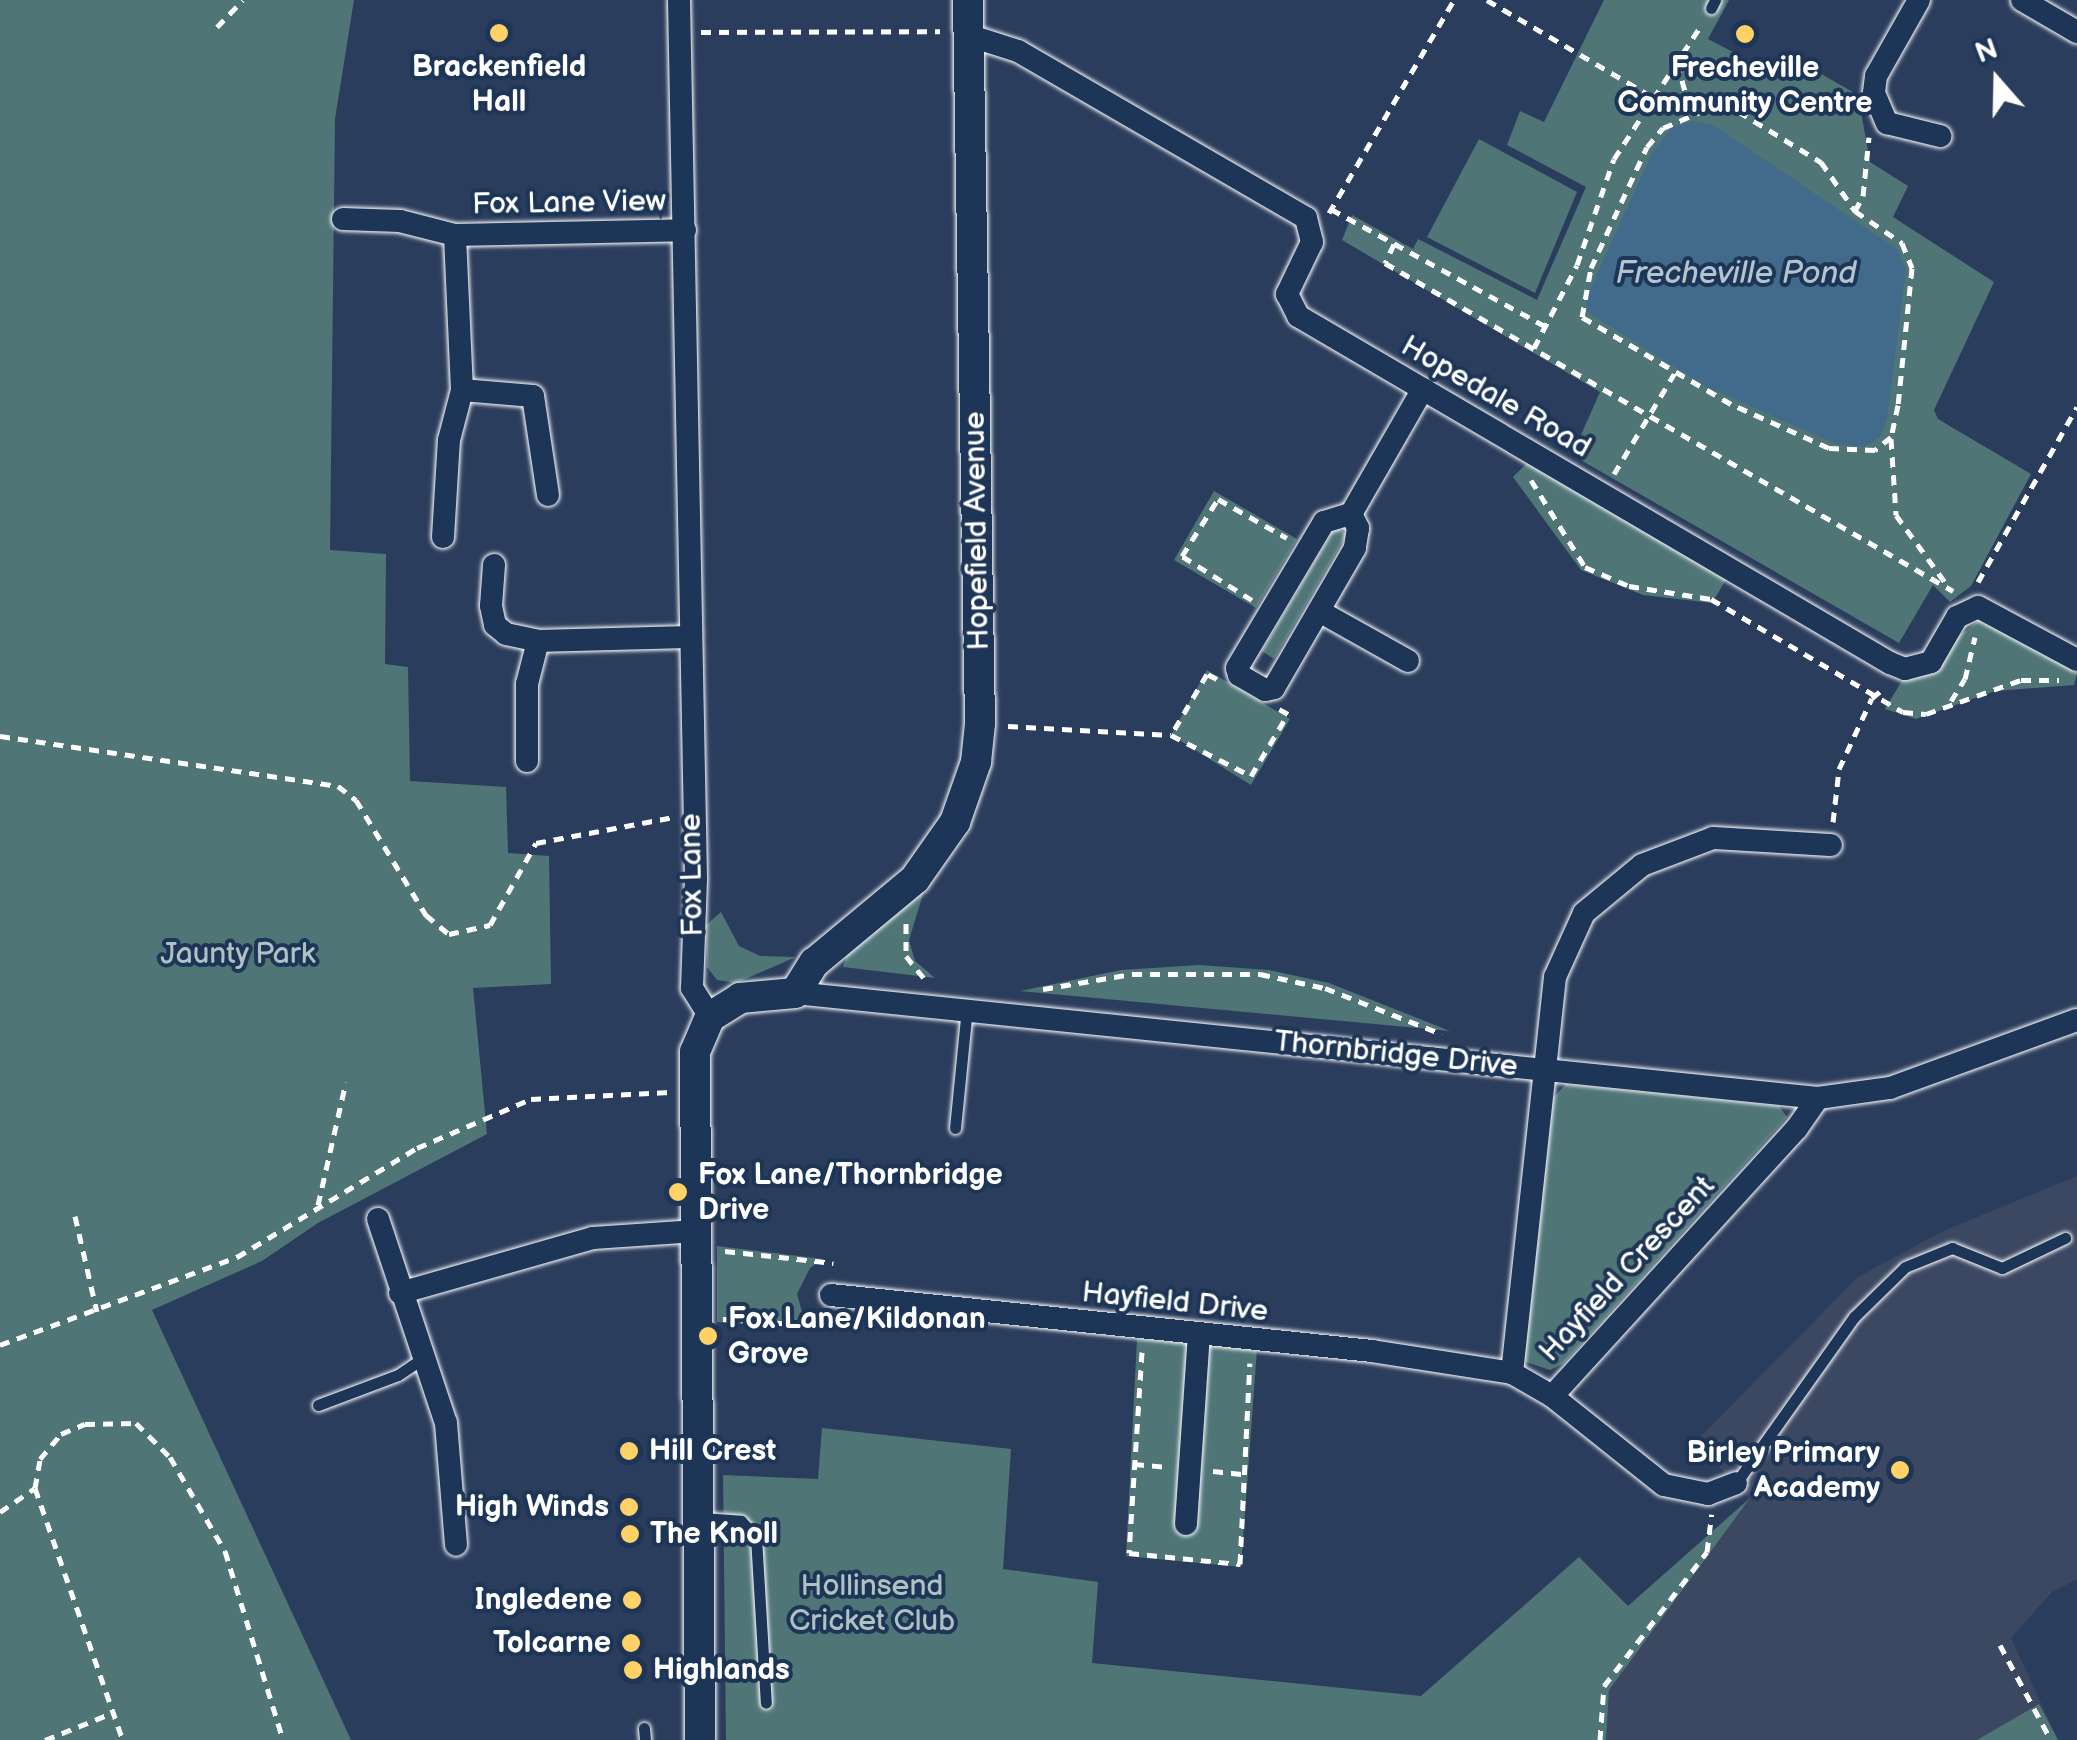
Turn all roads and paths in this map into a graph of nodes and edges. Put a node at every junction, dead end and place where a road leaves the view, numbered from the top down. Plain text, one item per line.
1 (243, 0) edge
2 (679, 0) edge
3 (968, 0) edge
4 (1454, 0) edge
5 (1486, 0) edge
6 (1919, 0) edge
7 (2022, 0) edge
8 (1713, 4) edge
9 (216, 27) dead end
10 (679, 32) junction
11 (2077, 32) edge
12 (968, 35) junction
13 (1677, 63) junction
14 (1656, 99) junction
15 (1692, 112) junction
16 (1879, 112) junction
17 (1940, 136) dead end
18 (1331, 209) junction
19 (1855, 211) junction
20 (343, 219) dead end
21 (686, 230) junction
22 (454, 235) junction
23 (1312, 242) junction
24 (1394, 244) junction
25 (1577, 264) junction
26 (1592, 268) junction
27 (1545, 326) junction
28 (1534, 348) junction
29 (1674, 374) junction
30 (1423, 389) junction
31 (462, 390) junction
32 (2077, 406) edge
33 (1648, 418) junction
34 (1891, 437) junction
35 (1602, 494) junction
36 (548, 495) dead end
37 (1351, 514) junction
38 (444, 537) dead end
39 (1307, 549) junction
40 (494, 565) dead end
41 (1978, 584) dead end
42 (1319, 610) junction
43 (1270, 612) junction
44 (1975, 628) dead end
45 (687, 637) junction
46 (538, 641) junction
47 (2077, 660) edge
48 (1408, 662) dead end
49 (1905, 669) junction
50 (1239, 676) junction
51 (1265, 690) junction
52 (1950, 704) dead end
53 (980, 724) junction
54 (1171, 735) junction
55 (0, 736) edge
56 (527, 762) dead end
57 (690, 817) junction
58 (1831, 845) joint
59 (915, 879) junction
60 (924, 978) dead end
61 (1044, 989) dead end
62 (796, 993) junction
63 (967, 1006) junction
64 (710, 1017) junction
65 (2077, 1020) edge
66 (1442, 1034) dead end
67 (1542, 1070) junction
68 (346, 1082) dead end
69 (694, 1091) junction
70 (1818, 1098) junction
71 (955, 1128) dead end
72 (318, 1205) junction
73 (76, 1216) dead end
74 (378, 1219) dead end
75 (2065, 1238) dead end
76 (697, 1240) junction
77 (833, 1262) dead end
78 (400, 1292) junction
79 (831, 1295) dead end
80 (97, 1312) junction
81 (697, 1317) junction
82 (825, 1326) dead end
83 (1199, 1335) junction
84 (0, 1346) edge
85 (420, 1360) junction
86 (1512, 1373) junction
87 (1552, 1396) junction
88 (318, 1404) dead end
89 (1736, 1483) joint
90 (35, 1488) junction
91 (1708, 1494) junction
92 (0, 1512) edge
93 (698, 1518) junction
94 (1186, 1524) dead end
95 (456, 1545) dead end
96 (2000, 1645) dead end
97 (766, 1703) dead end
98 (112, 1714) junction
99 (46, 1740) edge
100 (123, 1740) edge
101 (284, 1740) edge
102 (700, 1740) edge
103 (1600, 1740) edge
104 (2051, 1740) edge

1 - 9 path
2 - 10 street, Fox Lane
3 - 12 street, Hopefield Avenue
4 - 18 path
5 - 14 path
6 - 16 street
7 - 11 street
8 - 13 path
10 - 12 path
10 - 21 street, Fox Lane
12 - 23 street
12 - 53 street, Hopefield Avenue
13 - 14 path
13 - 15 path
14 - 25 path
15 - 19 path
15 - 26 path
16 - 17 street
16 - 19 path
18 - 23 path
18 - 24 path
19 - 34 path
20 - 22 street, Fox Lane View
21 - 22 street, Fox Lane View
21 - 45 street, Fox Lane
22 - 31 street, Fox Lane View
23 - 30 street, Hopedale Road
24 - 27 path
24 - 28 path
25 - 26 path
25 - 27 path
26 - 29 path
27 - 28 path
28 - 33 path
29 - 33 path
29 - 34 path
30 - 35 street, Hopedale Road
30 - 37 street
31 - 36 street
31 - 38 street, Fox Lane View
32 - 41 path
33 - 34 path
33 - 35 path
35 - 49 street, Hopedale Road
37 - 39 street
37 - 42 street
39 - 43 street
39 - 43 path
40 - 46 street
42 - 48 street
42 - 51 street
43 - 50 street
44 - 52 path
45 - 46 street
45 - 57 street, Fox Lane
46 - 56 street
47 - 49 street
49 - 58 path
50 - 51 street
50 - 54 path
51 - 54 path
53 - 54 path
53 - 59 street, Hopefield Avenue
55 - 57 path
57 - 64 street, Fox Lane
58 - 67 street, Hayfield Crescent
59 - 60 path
59 - 62 street, Hopefield Avenue
61 - 66 path
62 - 63 street, Thornbridge Drive
62 - 64 street, Thornbridge Drive
63 - 67 street, Thornbridge Drive
63 - 71 lane
64 - 69 street
65 - 70 street, Thornbridge Drive
67 - 70 street, Thornbridge Drive
67 - 86 street, Hayfield Crescent
68 - 72 path
69 - 72 path
69 - 76 street
70 - 87 street, Hayfield Crescent
72 - 80 path
73 - 80 path
74 - 78 street
75 - 89 lane
76 - 77 path
76 - 78 street
76 - 81 street
78 - 85 street
79 - 83 street, Hayfield Drive
80 - 84 path
81 - 82 path
81 - 93 street
83 - 86 street, Hayfield Drive
83 - 94 street
85 - 88 lane
85 - 95 street
86 - 87 street, Hayfield Crescent
87 - 91 street
89 - 91 street
90 - 92 path
90 - 98 path
90 - 101 path
91 - 103 path
93 - 97 lane
93 - 102 street
96 - 104 path
98 - 99 path
98 - 100 path

